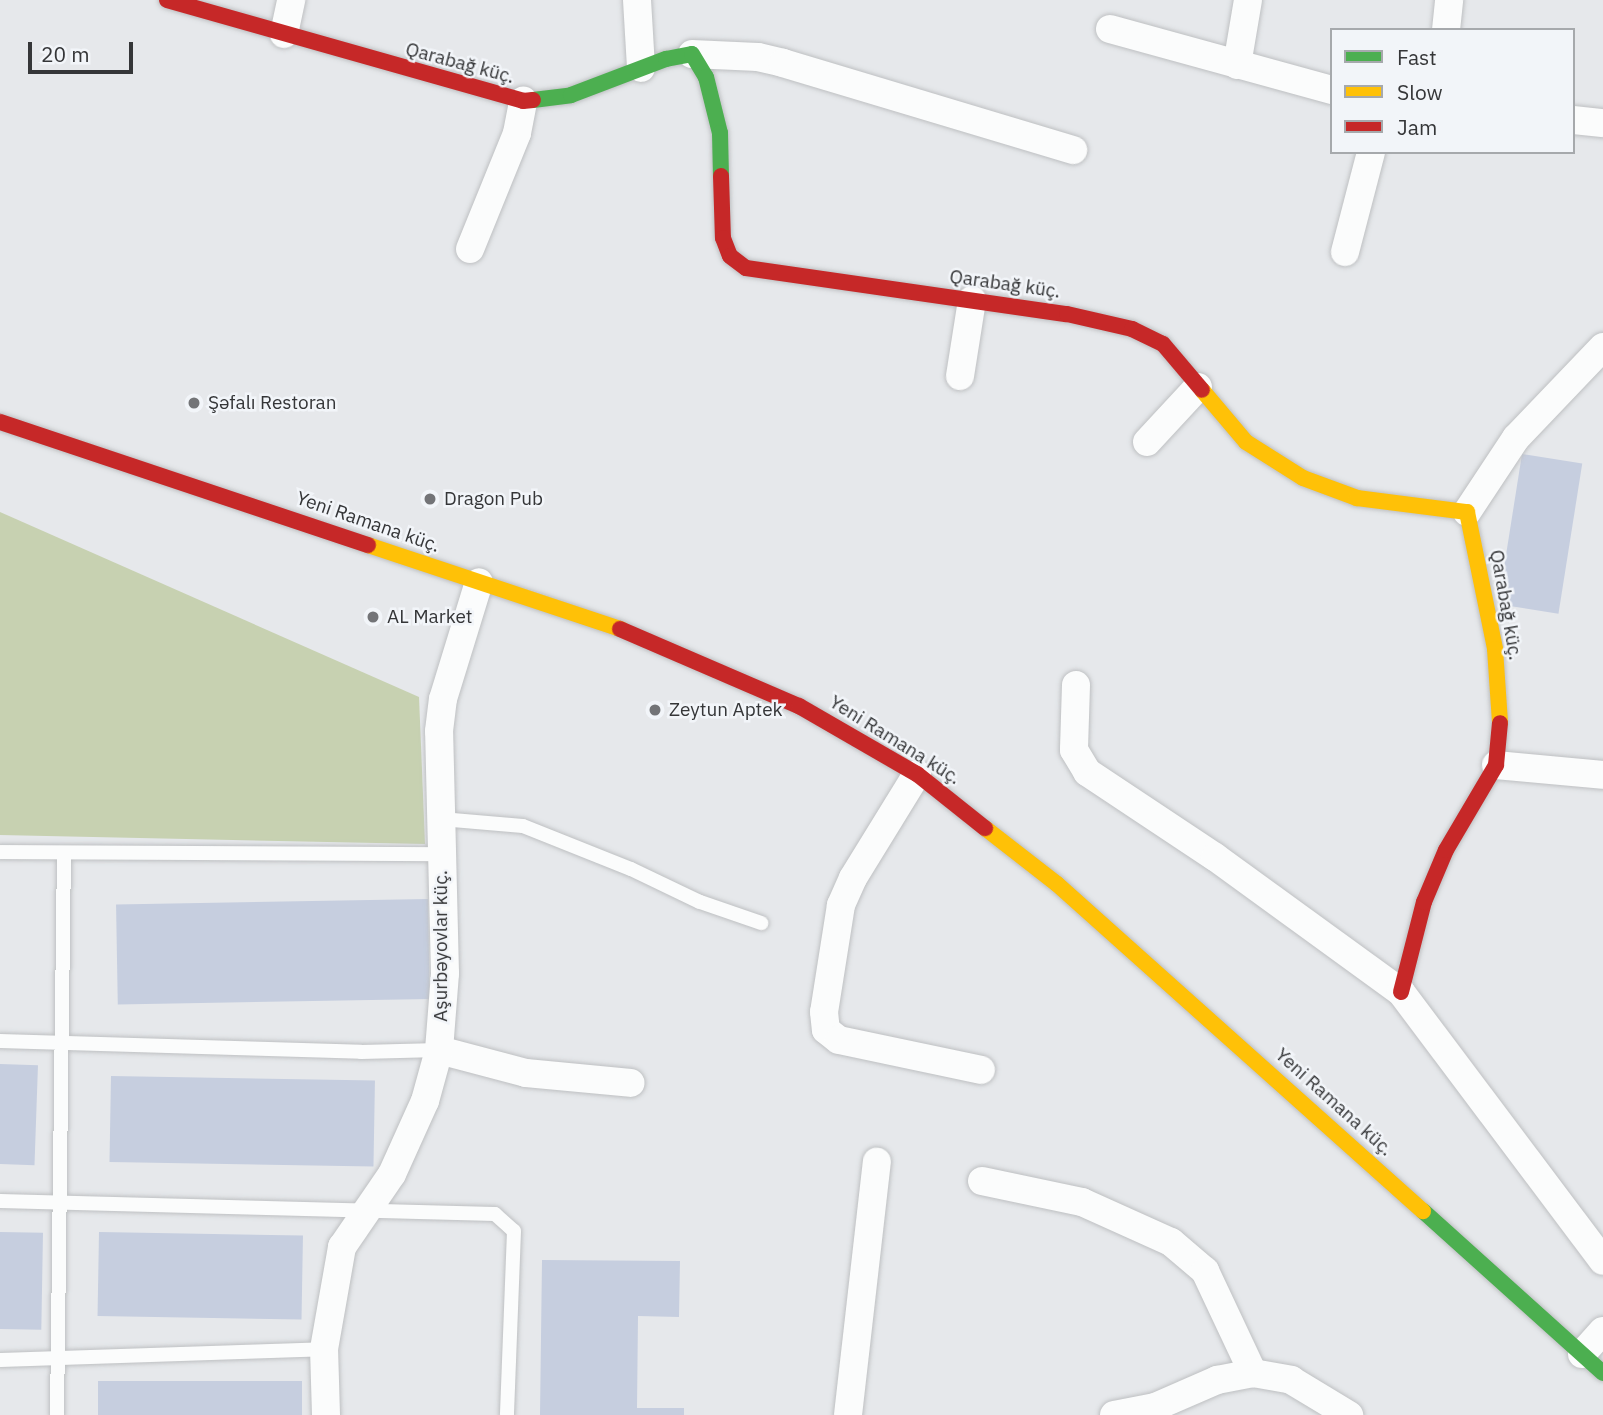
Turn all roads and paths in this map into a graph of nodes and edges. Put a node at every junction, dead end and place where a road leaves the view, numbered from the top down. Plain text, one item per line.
1 (167, 0) edge
2 (291, 0) edge
3 (638, 0) edge
4 (1248, 0) edge
5 (1449, 0) edge
6 (1446, 28) edge
7 (1110, 29) dead end
8 (284, 34) junction
9 (692, 54) junction
10 (1237, 65) junction
11 (640, 68) junction
12 (1330, 89) edge
13 (523, 102) junction
14 (1575, 120) edge
15 (1603, 123) edge
16 (1073, 150) dead end
17 (1370, 154) edge
18 (470, 249) dead end
19 (1345, 252) dead end
20 (972, 300) junction
21 (1603, 347) edge
22 (960, 376) dead end
23 (1199, 387) junction
24 (0, 422) edge
25 (1147, 442) dead end
26 (1467, 512) junction
27 (479, 582) junction
28 (1076, 685) dead end
29 (1496, 765) junction
30 (917, 774) junction
31 (1603, 775) edge
32 (441, 819) junction
33 (0, 852) edge
34 (64, 854) junction
35 (442, 854) junction
36 (761, 923) dead end
37 (1401, 992) junction
38 (0, 1041) edge
39 (62, 1043) junction
40 (439, 1050) junction
41 (981, 1070) dead end
42 (631, 1083) dead end
43 (877, 1162) dead end
44 (982, 1181) dead end
45 (0, 1201) edge
46 (63, 1203) junction
47 (364, 1212) junction
48 (1603, 1261) edge
49 (1603, 1331) edge
50 (324, 1349) junction
51 (1582, 1354) junction
52 (55, 1355) junction
53 (0, 1360) edge
54 (1253, 1373) junction
55 (1603, 1373) edge
56 (57, 1415) edge
57 (326, 1415) edge
58 (508, 1415) edge
59 (848, 1415) edge
60 (1114, 1415) edge
61 (1349, 1415) edge

1 - 8 street, Qarabağ küç.
2 - 8 street
3 - 11 street
4 - 10 street
5 - 6 street
7 - 10 street
8 - 13 street, Qarabağ küç.
9 - 11 street, Qarabağ küç.
9 - 16 street
9 - 20 street, Qarabağ küç.
10 - 12 street
11 - 13 street, Qarabağ küç.
13 - 18 street
14 - 15 street
17 - 19 street
20 - 22 street
20 - 23 street, Qarabağ küç.
21 - 26 street
23 - 25 street
23 - 26 street, Qarabağ küç.
24 - 27 street, Yeni Ramana küç.
26 - 29 street, Qarabağ küç.
27 - 30 street, Yeni Ramana küç.
27 - 32 street, Aşurbəyovlar küç.
28 - 37 street
29 - 31 street
29 - 37 street, Qarabağ küç.
30 - 41 street
30 - 51 street, Yeni Ramana küç.
32 - 35 street, Aşurbəyovlar küç.
32 - 36 lane
33 - 34 lane
34 - 35 lane
34 - 39 lane
35 - 40 street, Aşurbəyovlar küç.
37 - 48 street
38 - 39 lane
39 - 40 lane
39 - 46 lane
40 - 42 street
40 - 47 street, Aşurbəyovlar küç.
43 - 59 street
44 - 54 street
45 - 46 lane
46 - 47 lane
46 - 52 lane
47 - 50 street, Aşurbəyovlar küç.
47 - 58 lane
49 - 51 street
50 - 52 lane
50 - 57 street, Aşurbəyovlar küç.
51 - 55 street, Yeni Ramana küç.
52 - 53 lane
52 - 56 lane
54 - 60 street
54 - 61 street

